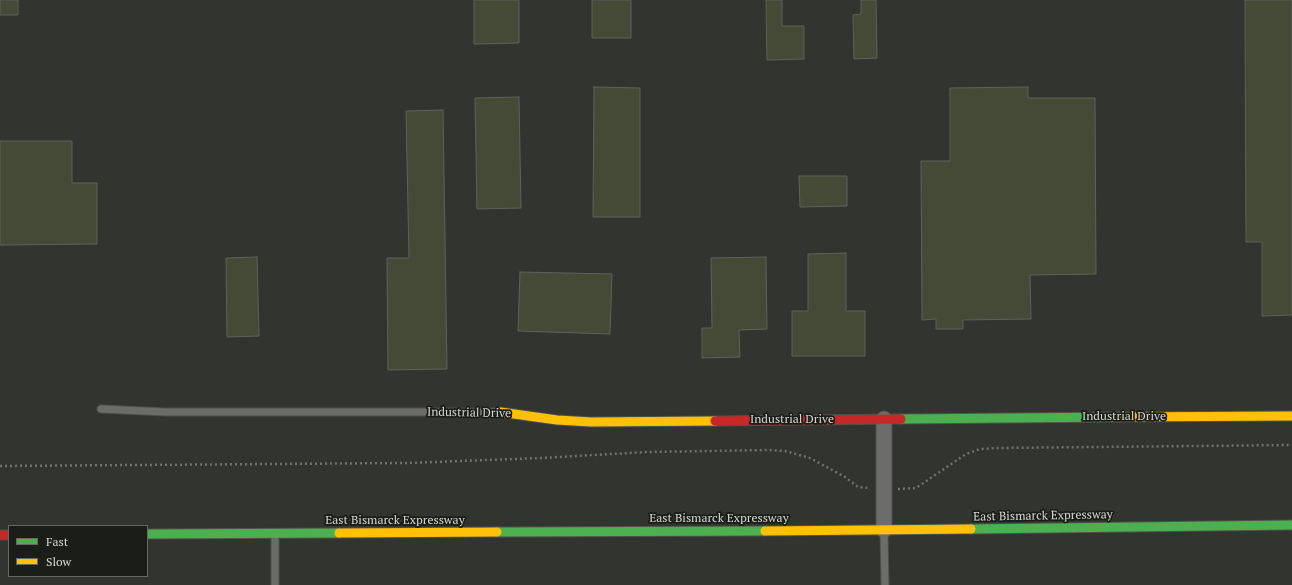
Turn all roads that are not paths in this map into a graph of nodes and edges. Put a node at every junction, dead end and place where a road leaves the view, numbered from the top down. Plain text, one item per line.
1 (101, 409) dead end
2 (500, 412) joint
3 (1292, 416) edge
4 (884, 419) junction
5 (1292, 525) edge
6 (884, 530) junction
7 (275, 533) junction
8 (148, 534) edge
9 (275, 585) edge
10 (884, 585) edge

1 - 2 lane, Industrial Drive
2 - 4 main road, Industrial Drive
3 - 4 main road, Industrial Drive
4 - 6 street
5 - 6 main road, East Bismarck Expressway
6 - 7 main road, East Bismarck Expressway
6 - 10 lane
7 - 8 main road, East Bismarck Expressway
7 - 9 lane

